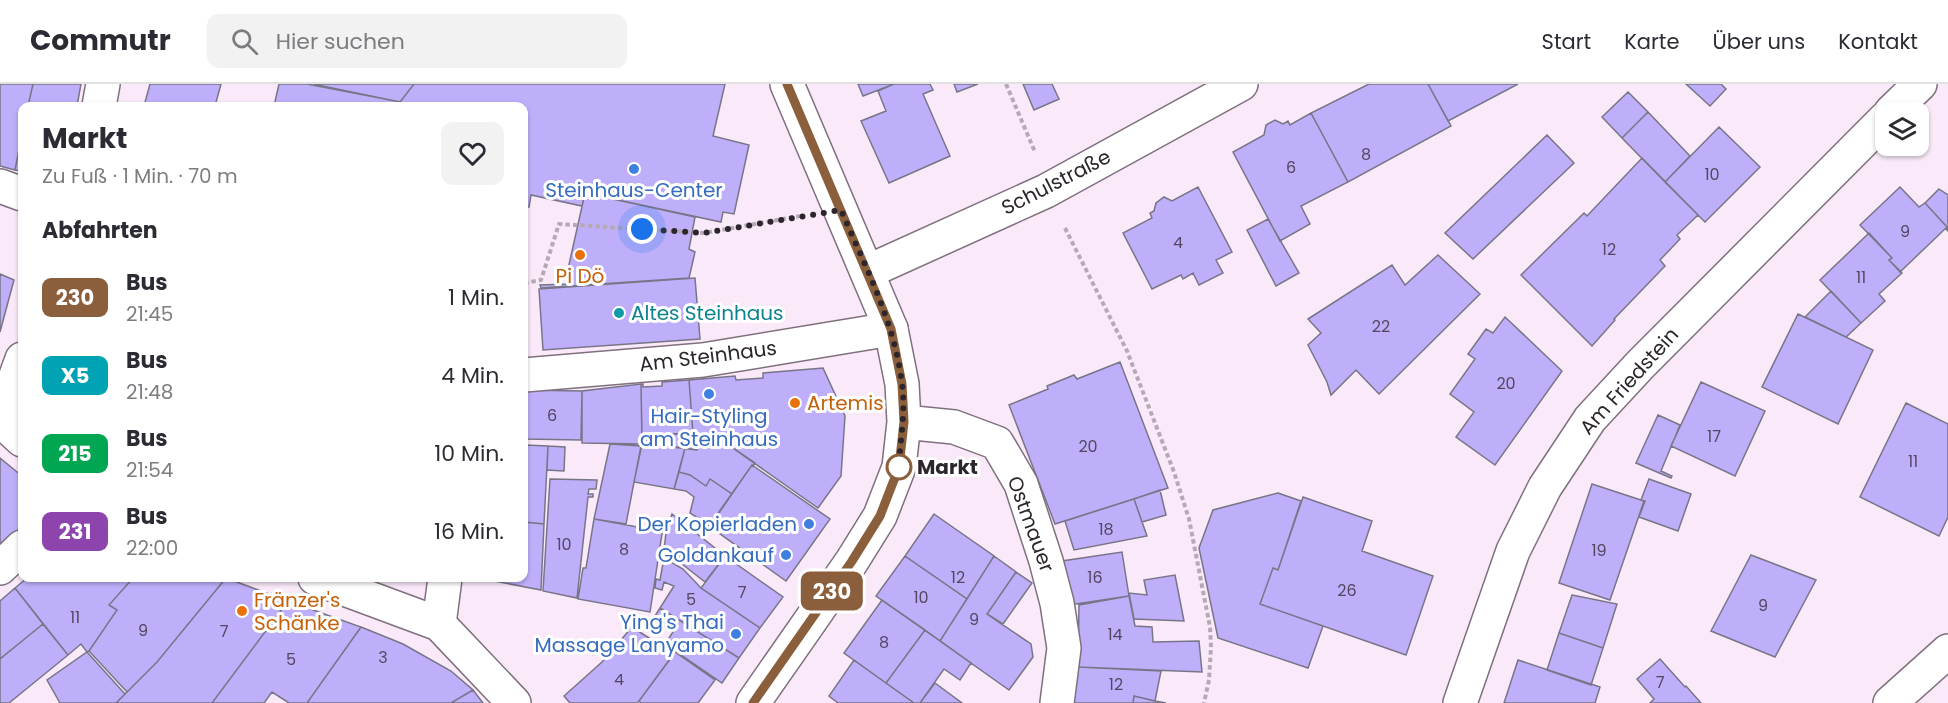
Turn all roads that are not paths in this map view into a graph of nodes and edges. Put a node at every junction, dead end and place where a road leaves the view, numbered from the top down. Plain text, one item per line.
1 (103, 84) edge
2 (787, 84) edge
3 (1241, 84) edge
4 (1920, 84) edge
5 (100, 102) edge
6 (1901, 102) edge
7 (1875, 129) edge
8 (0, 186) edge
9 (18, 193) edge
10 (867, 272) junction
11 (891, 329) junction
12 (18, 370) edge
13 (528, 375) edge
14 (0, 420) edge
15 (904, 422) junction
16 (18, 436) edge
17 (18, 551) edge
18 (0, 568) edge
19 (326, 582) edge
20 (444, 582) edge
21 (439, 624) junction
22 (1948, 651) edge
23 (514, 703) edge
24 (753, 703) edge
25 (1057, 703) edge
26 (1460, 703) edge
27 (1890, 703) edge

1 - 5 street
2 - 10 street
3 - 10 street, Schulstraße
4 - 6 street
7 - 26 street, Am Friedstein
8 - 9 street
10 - 11 street
11 - 13 street, Am Steinhaus
11 - 15 street
12 - 14 street
14 - 16 street
15 - 24 street
15 - 25 street, Ostmauer
17 - 18 street
19 - 21 street
20 - 21 street
21 - 23 street
22 - 27 street

